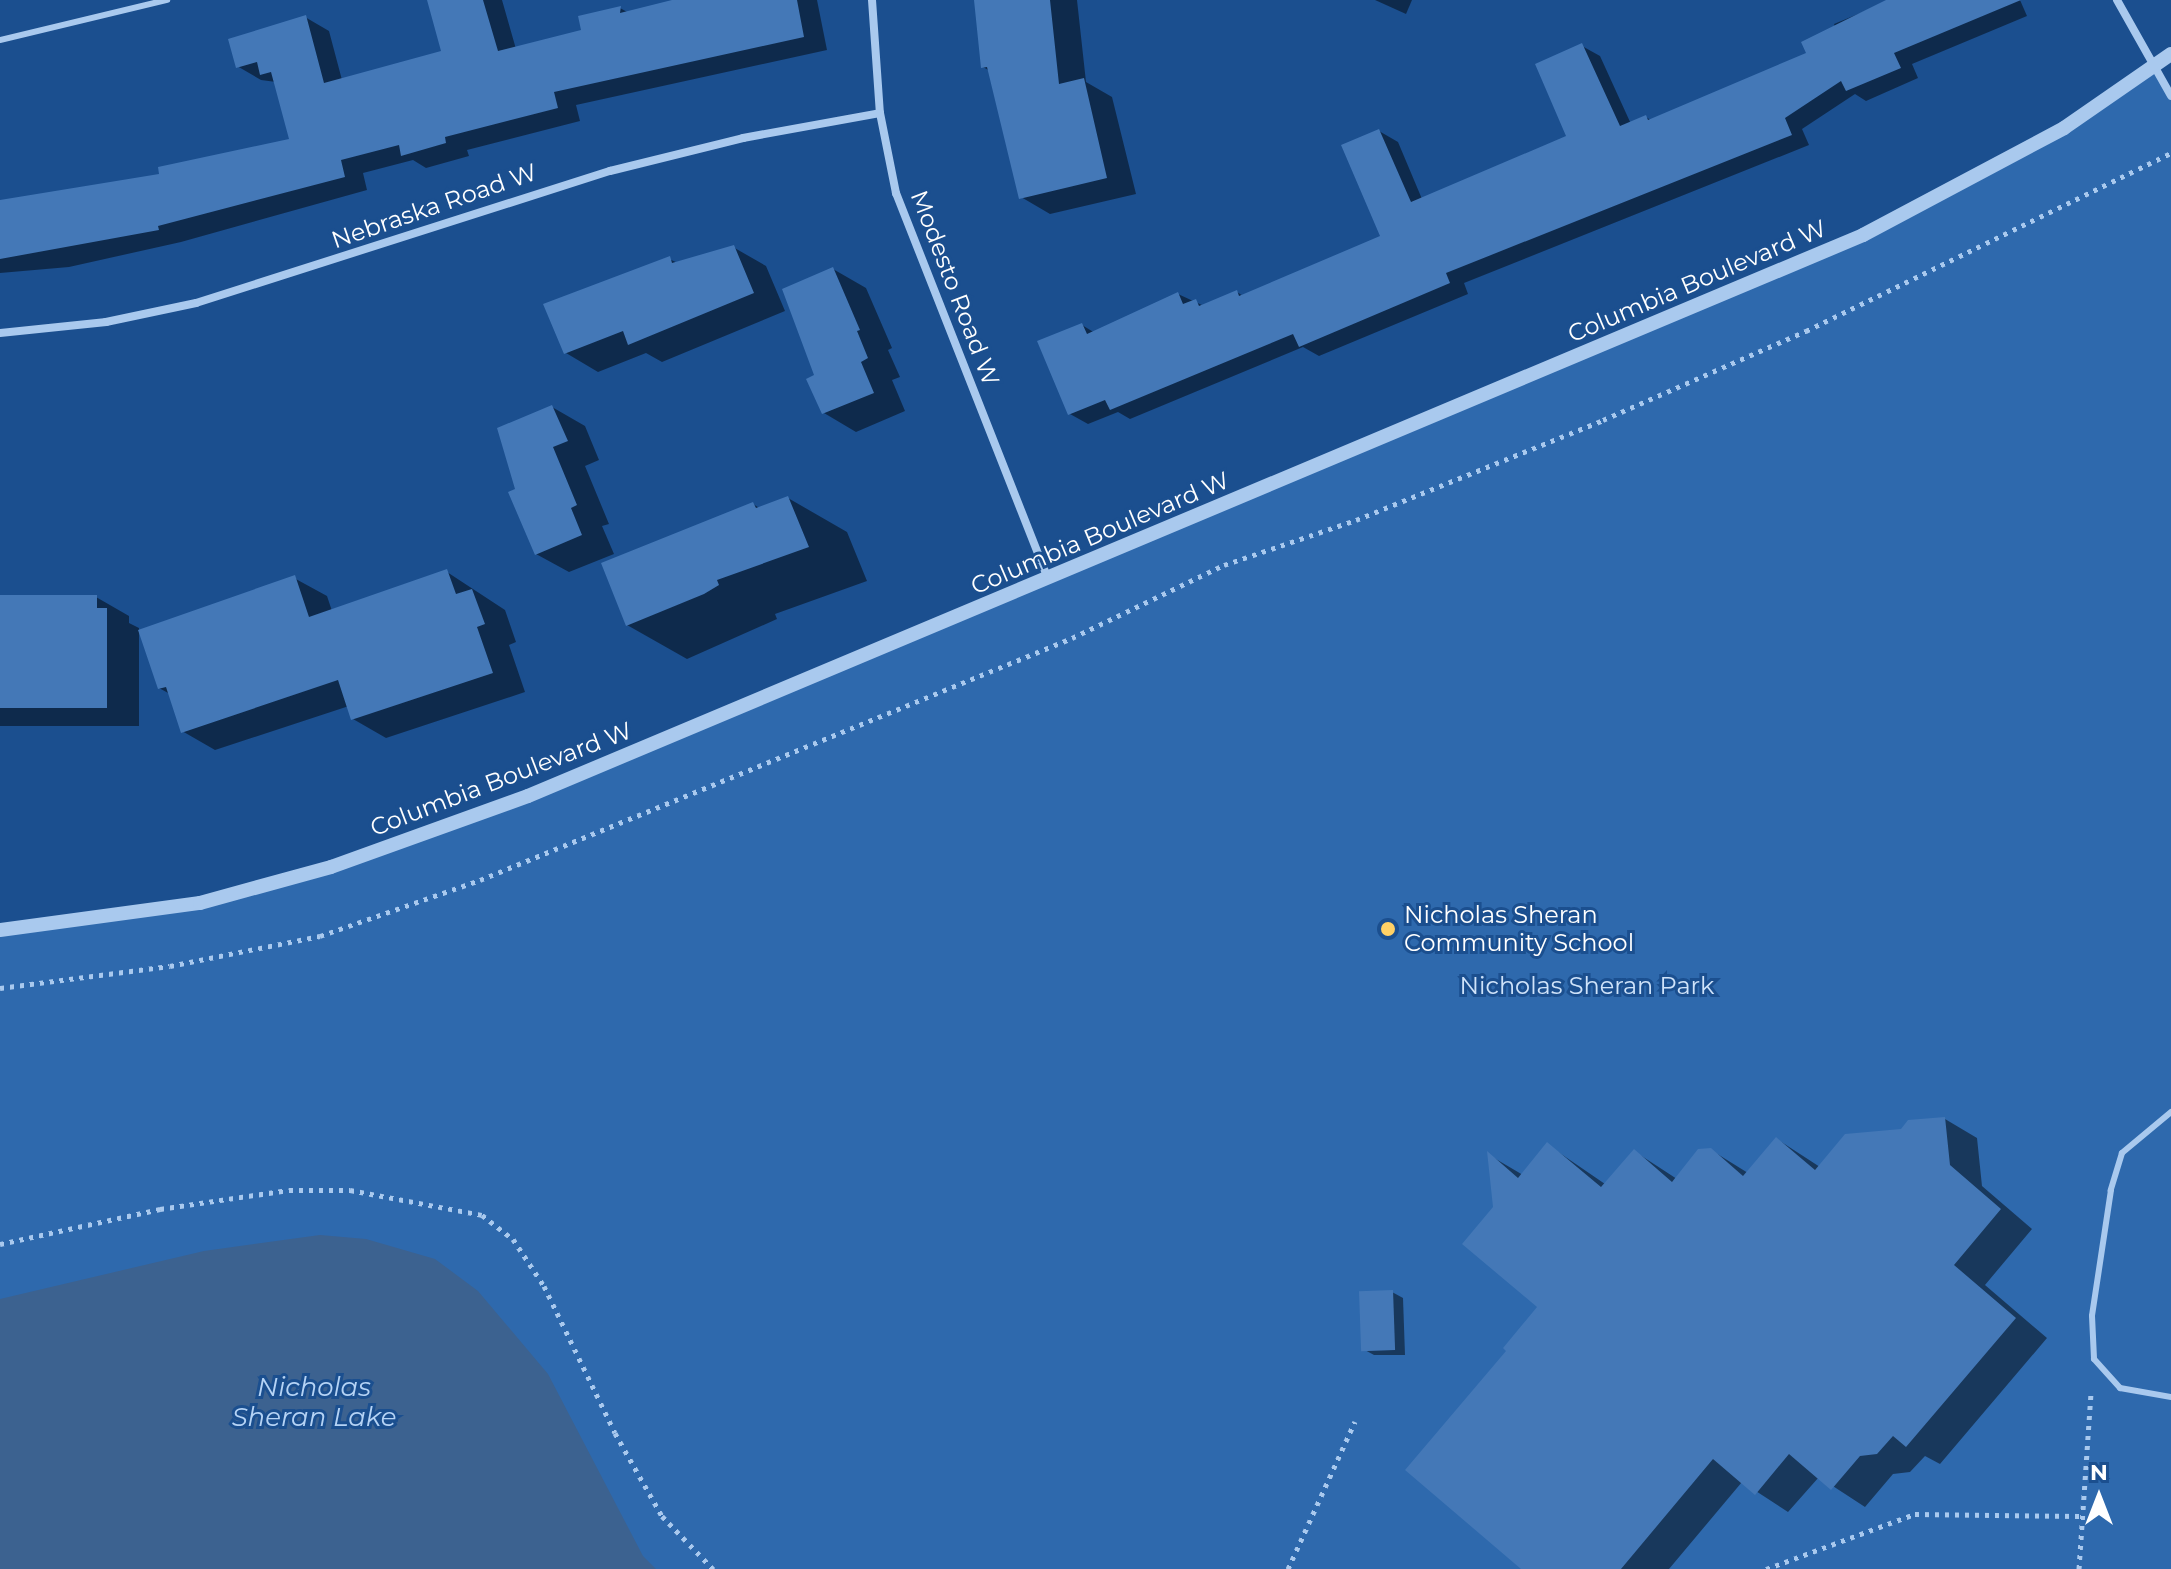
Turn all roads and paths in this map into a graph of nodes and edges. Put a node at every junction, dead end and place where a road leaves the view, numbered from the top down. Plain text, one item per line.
1 (167, 0) edge
2 (872, 0) edge
3 (2117, 0) edge
4 (0, 40) edge
5 (2171, 54) edge
6 (2152, 66) junction
7 (2171, 96) edge
8 (880, 113) junction
9 (2171, 153) edge
10 (0, 333) edge
11 (1048, 579) junction
12 (0, 930) edge
13 (0, 988) edge
14 (2171, 1112) edge
15 (0, 1244) edge
16 (2094, 1359) junction
17 (2171, 1397) edge
18 (1355, 1421) dead end
19 (2080, 1516) junction
20 (713, 1569) edge
21 (1288, 1569) edge
22 (1766, 1569) edge
23 (2079, 1569) edge

1 - 4 lane
2 - 8 street, Modesto Road W
3 - 6 street
5 - 6 street, Columbia Boulevard W
6 - 7 street
6 - 11 street, Columbia Boulevard W
8 - 10 street, Nebraska Road W
8 - 11 street, Modesto Road W
9 - 13 path
11 - 12 street, Columbia Boulevard W
14 - 16 lane
15 - 20 path
16 - 17 lane
16 - 19 path
18 - 21 path
19 - 22 path
19 - 23 path

